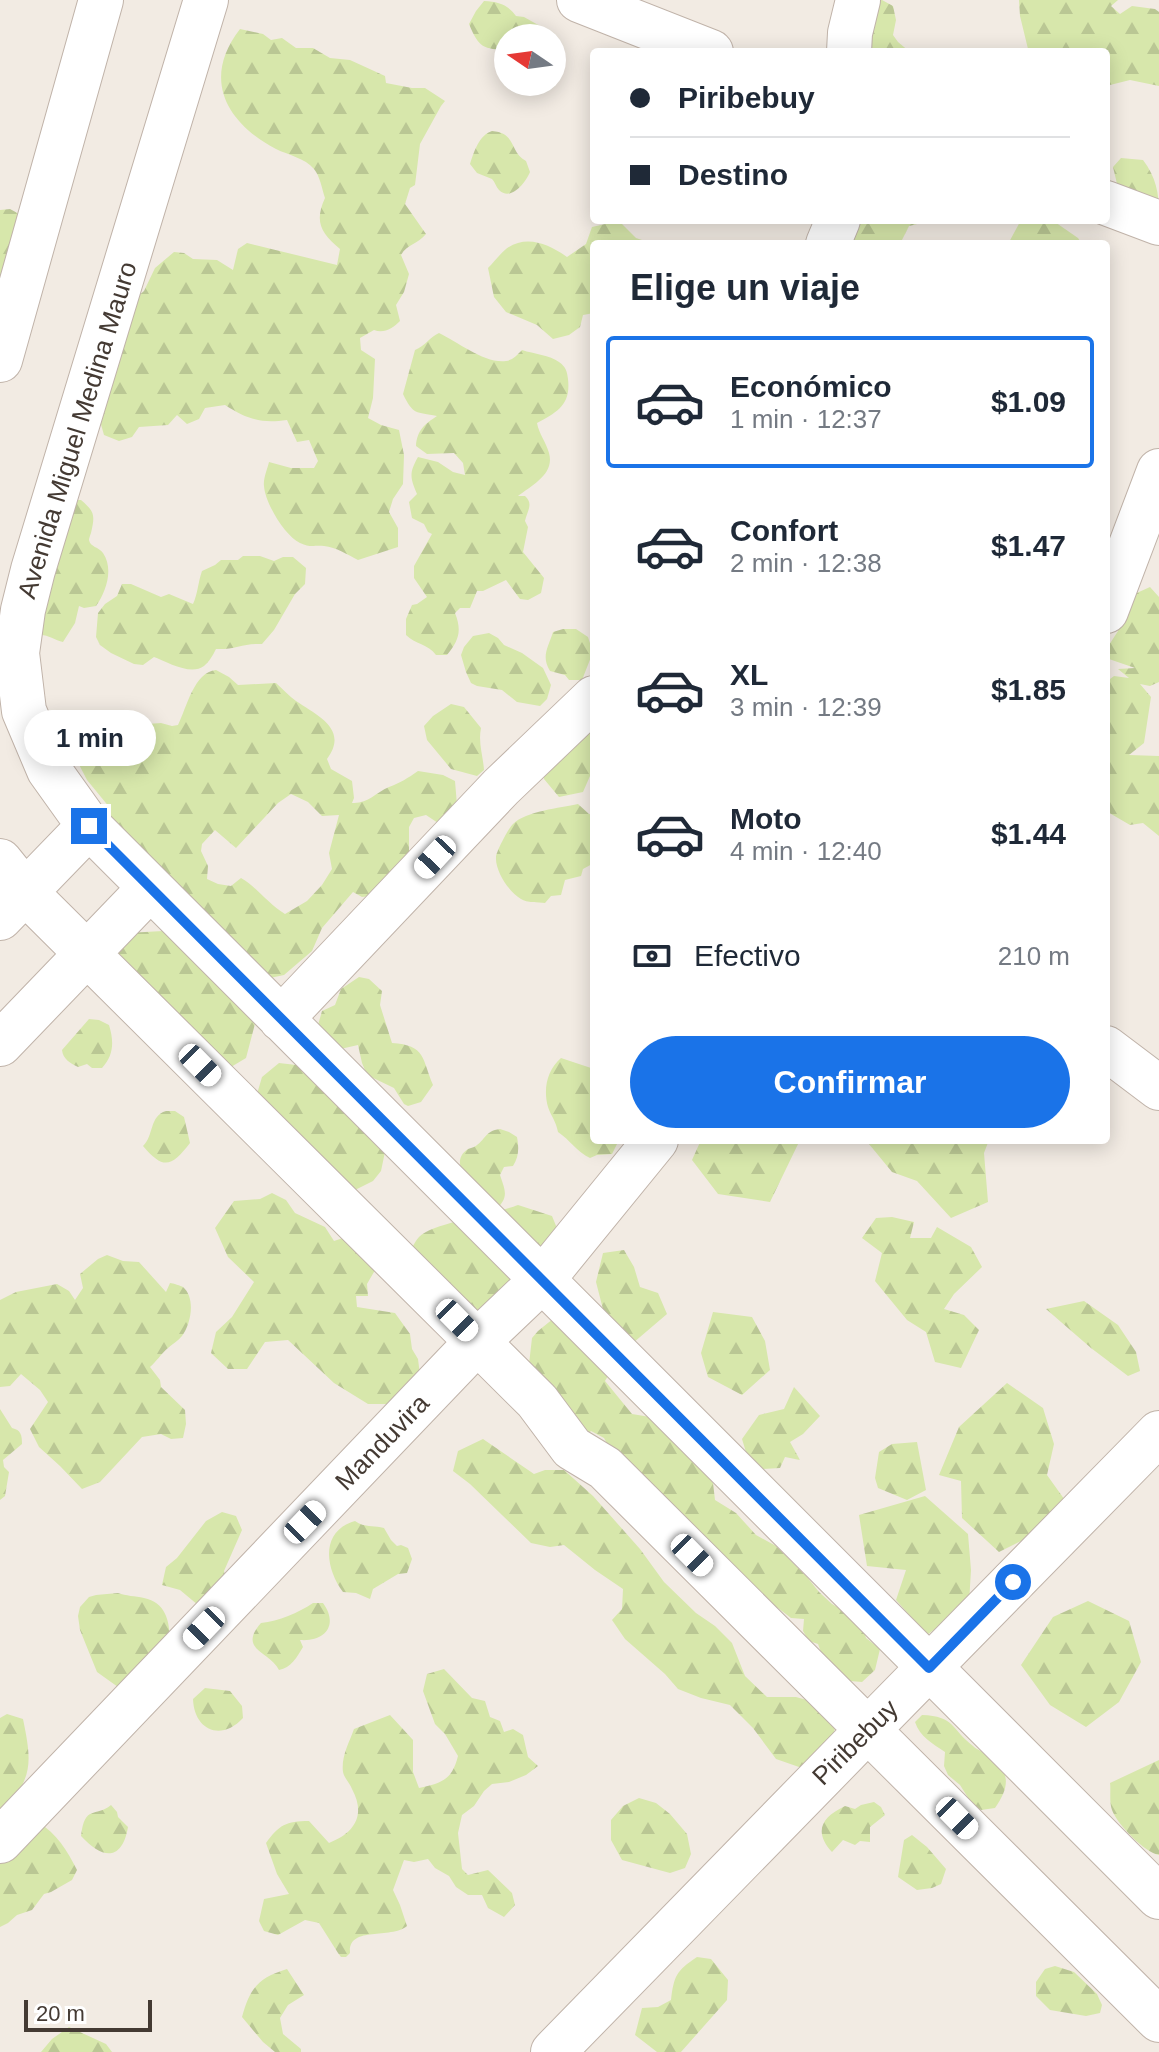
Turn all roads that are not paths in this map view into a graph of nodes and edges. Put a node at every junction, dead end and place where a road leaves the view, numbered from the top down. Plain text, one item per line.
1 (101, 0) edge
2 (206, 0) edge
3 (579, 0) edge
4 (858, 0) edge
5 (701, 48) edge
6 (849, 48) edge
7 (1110, 205) edge
8 (1159, 223) edge
9 (0, 360) edge
10 (1159, 471) edge
11 (1110, 600) edge
12 (590, 702) edge
13 (89, 826) junction
14 (150, 888) junction
15 (8, 890) edge
16 (87, 953) junction
17 (281, 1019) junction
18 (0, 1044) edge
19 (1110, 1051) edge
20 (1159, 1088) edge
21 (653, 1144) edge
22 (542, 1280) junction
23 (478, 1341) junction
24 (1159, 1433) edge
25 (929, 1668) junction
26 (867, 1729) junction
27 (0, 1841) edge
28 (1159, 1897) edge
29 (1159, 2020) edge
30 (553, 2052) edge

1 - 9 street
2 - 13 street, Avenida Miguel Medina Mauro
3 - 5 street
4 - 6 street
7 - 8 street
10 - 11 street
12 - 17 street
13 - 14 street, Avenida Miguel Medina Mauro
13 - 15 street
14 - 16 street
14 - 17 street, Avenida Miguel Medina Mauro
15 - 16 street
16 - 18 street
16 - 23 street
17 - 22 street, Avenida Miguel Medina Mauro
19 - 20 street
21 - 22 street, Manduvira
22 - 23 street, Manduvira
22 - 25 street, Avenida Miguel Medina Mauro
23 - 26 street
23 - 27 street, Manduvira
24 - 25 street, Piribebuy
25 - 26 street, Piribebuy
25 - 28 street, Avenida Miguel Medina Mauro
26 - 29 street
26 - 30 street, Piribebuy

